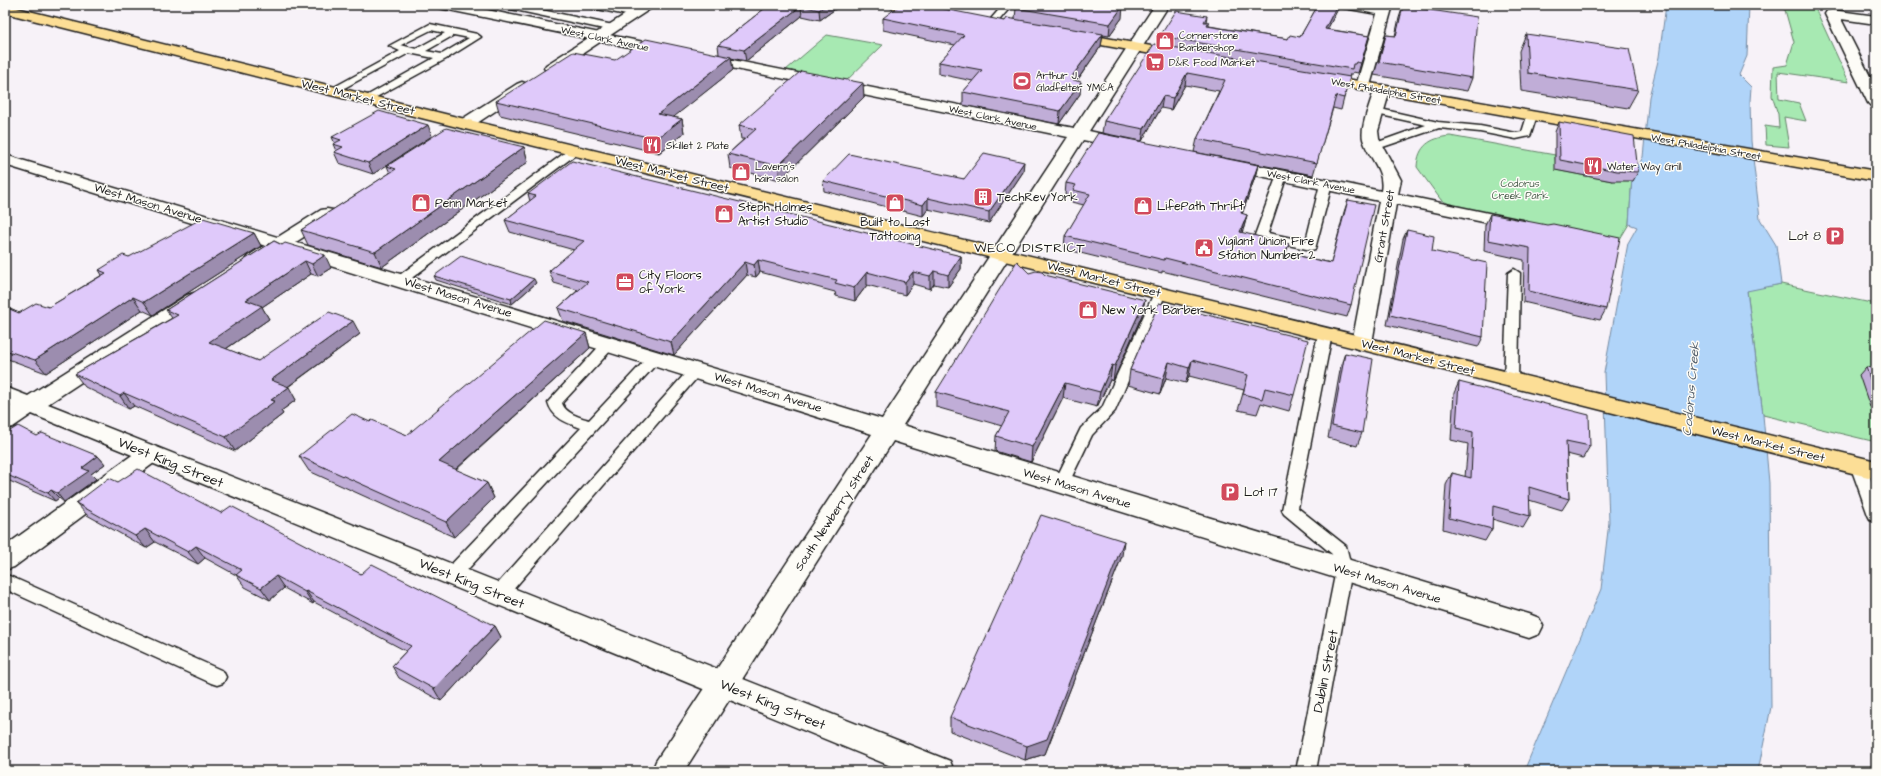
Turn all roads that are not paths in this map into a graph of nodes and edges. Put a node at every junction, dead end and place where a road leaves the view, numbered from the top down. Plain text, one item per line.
1 (444, 5) edge
2 (506, 5) edge
3 (592, 5) edge
4 (649, 5) edge
5 (897, 5) edge
6 (1008, 5) edge
7 (1162, 5) edge
8 (1349, 5) edge
9 (469, 7) edge
10 (1386, 8) edge
11 (5, 9) edge
12 (940, 13) edge
13 (636, 14) junction
14 (978, 19) edge
15 (1876, 20) edge
16 (993, 22) junction
17 (1008, 25) edge
18 (613, 28) junction
19 (453, 32) junction
20 (1060, 34) edge
21 (600, 37) junction
22 (1135, 47) junction
23 (413, 51) junction
24 (443, 57) junction
25 (1191, 57) edge
26 (1301, 76) edge
27 (1364, 86) junction
28 (1382, 90) junction
29 (332, 91) junction
30 (366, 99) junction
31 (1876, 103) edge
32 (1376, 111) junction
33 (1532, 115) junction
34 (465, 124) junction
35 (1440, 125) junction
36 (1078, 134) junction
37 (445, 137) edge
38 (1138, 146) edge
39 (1374, 147) junction
40 (574, 150) junction
41 (5, 160) edge
42 (1214, 162) edge
43 (1282, 175) junction
44 (1876, 176) edge
45 (1326, 184) junction
46 (1390, 197) junction
47 (340, 205) edge
48 (1534, 228) edge
49 (281, 244) junction
50 (1000, 254) junction
51 (241, 269) edge
52 (1514, 273) dead end
53 (401, 280) junction
54 (208, 290) edge
55 (1160, 293) junction
56 (1325, 334) junction
57 (1362, 343) junction
58 (609, 344) junction
59 (655, 358) junction
60 (696, 370) junction
61 (1511, 381) junction
62 (5, 395) edge
63 (29, 405) junction
64 (5, 421) edge
65 (591, 426) junction
66 (889, 429) junction
67 (150, 454) junction
68 (1867, 468) edge
69 (1062, 483) junction
70 (1876, 515) edge
71 (5, 560) edge
72 (1344, 570) junction
73 (452, 575) junction
74 (5, 581) edge
75 (499, 594) junction
76 (1530, 626) dead end
77 (217, 677) dead end
78 (723, 683) junction
79 (667, 771) edge
80 (939, 771) edge
81 (1306, 771) edge

1 - 9 street, West Clark Avenue
2 - 18 lane
3 - 13 lane
4 - 13 street
5 - 12 main road
6 - 16 lane
7 - 22 street, South Newberry Street
8 - 10 street
9 - 21 street, West Clark Avenue
10 - 27 street
11 - 29 main road, West Market Street
13 - 18 street
14 - 16 main road
15 - 31 street
16 - 17 main road
18 - 21 street
19 - 23 lane
19 - 23 lane
19 - 24 lane
20 - 22 main road
21 - 34 street
21 - 36 street, West Clark Avenue
22 - 25 main road
22 - 36 street, South Newberry Street
23 - 24 lane
23 - 29 lane
24 - 30 lane
26 - 27 main road, West Philadelphia Street
27 - 28 main road, West Philadelphia Street
28 - 32 street, Grant Street
28 - 33 main road, West Philadelphia Street
29 - 30 main road, West Market Street
30 - 34 main road, West Market Street
32 - 35 lane
32 - 39 street, Grant Street
33 - 35 lane
33 - 44 main road, West Philadelphia Street
34 - 37 street
34 - 40 main road, West Market Street
35 - 39 lane
36 - 38 street, West Clark Avenue
36 - 50 street, South Newberry Street
39 - 46 street, Grant Street
40 - 50 main road, West Market Street
40 - 53 lane
41 - 49 street, West Mason Avenue
42 - 43 street, West Clark Avenue
43 - 45 street, West Clark Avenue
43 - 45 lane
45 - 46 street, West Clark Avenue
46 - 48 street, West Clark Avenue
46 - 57 street, Grant Street
47 - 49 street
49 - 51 street
49 - 53 street, West Mason Avenue
50 - 55 main road, West Market Street
50 - 66 street, South Newberry Street
52 - 61 lane
53 - 58 street, West Mason Avenue
54 - 63 street
55 - 56 main road, West Market Street
55 - 69 lane
56 - 57 main road, West Market Street
56 - 72 lane
57 - 61 main road, West Market Street
58 - 59 street, West Mason Avenue
58 - 65 lane
59 - 60 street, West Mason Avenue
59 - 65 lane
60 - 66 street, West Mason Avenue
60 - 75 lane
61 - 68 main road, West Market Street
62 - 63 street, West King Street
63 - 64 street
63 - 67 street, West King Street
65 - 73 lane
66 - 69 street, West Mason Avenue
66 - 78 street, South Newberry Street
67 - 71 street
67 - 73 street, West King Street
68 - 70 lane
69 - 72 street, West Mason Avenue
72 - 76 street, West Mason Avenue
72 - 81 lane, Dublin Street
73 - 75 street, West King Street
74 - 77 lane
75 - 78 street, West King Street
78 - 79 street, South Newberry Street
78 - 80 street, West King Street

